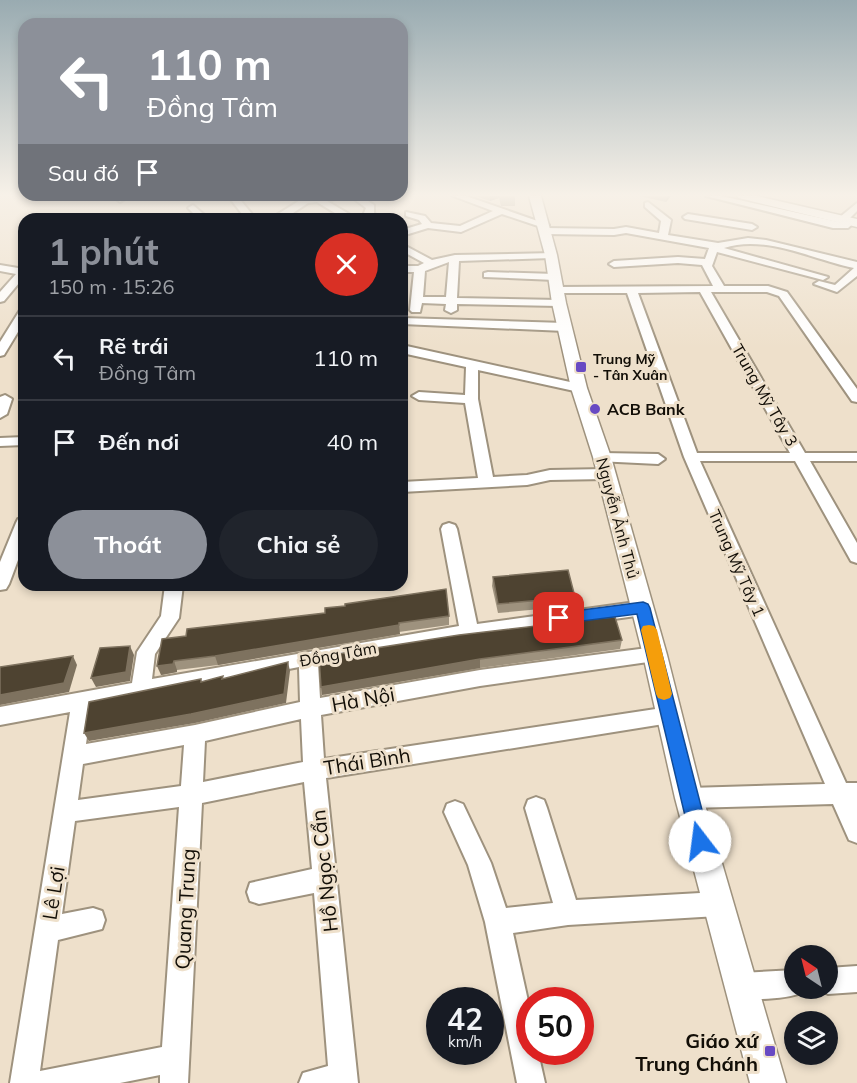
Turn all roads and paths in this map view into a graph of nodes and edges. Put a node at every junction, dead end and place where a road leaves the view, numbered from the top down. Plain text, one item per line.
1 (548, 247) edge
2 (715, 247) joint
3 (782, 247) edge
4 (408, 250) edge
5 (490, 256) junction
6 (454, 260) junction
7 (707, 262) junction
8 (432, 264) junction
9 (614, 264) dead end
10 (857, 265) edge
11 (0, 268) edge
12 (408, 269) edge
13 (420, 269) junction
14 (857, 270) edge
15 (18, 271) edge
16 (18, 279) edge
17 (555, 281) junction
18 (489, 288) junction
19 (631, 289) junction
20 (704, 289) junction
21 (720, 289) junction
22 (837, 289) junction
23 (851, 292) dead end
24 (0, 299) edge
25 (417, 300) junction
26 (452, 300) junction
27 (408, 321) edge
28 (18, 322) edge
29 (415, 322) junction
30 (448, 323) junction
31 (565, 327) junction
32 (408, 350) edge
33 (0, 352) edge
34 (472, 363) junction
35 (579, 388) junction
36 (419, 396) dead end
37 (857, 398) edge
38 (6, 399) dead end
39 (471, 399) junction
40 (0, 414) edge
41 (18, 441) edge
42 (0, 442) edge
43 (691, 457) junction
44 (801, 457) junction
45 (857, 457) edge
46 (658, 459) dead end
47 (604, 466) junction
48 (486, 481) junction
49 (408, 487) edge
50 (448, 529) dead end
51 (18, 534) edge
52 (6, 556) edge
53 (857, 556) edge
54 (0, 584) edge
55 (173, 591) edge
56 (643, 608) junction
57 (469, 631) junction
58 (655, 655) junction
59 (308, 659) junction
60 (142, 689) junction
61 (82, 702) junction
62 (310, 708) junction
63 (0, 716) edge
64 (669, 716) junction
65 (195, 734) junction
66 (74, 756) junction
67 (314, 770) junction
68 (848, 793) edge
69 (192, 795) junction
70 (689, 798) junction
71 (536, 808) dead end
72 (65, 812) junction
73 (455, 812) dead end
74 (857, 832) edge
75 (324, 879) junction
76 (259, 892) dead end
77 (718, 904) junction
78 (568, 913) junction
79 (93, 920) dead end
80 (498, 922) junction
81 (47, 930) junction
82 (857, 979) edge
83 (838, 980) edge
84 (784, 984) edge
85 (741, 986) junction
86 (175, 1071) edge
87 (344, 1080) edge
88 (24, 1083) edge
89 (46, 1083) edge
90 (313, 1083) edge
91 (531, 1083) edge
92 (768, 1083) edge

1 - 17 main road, Nguyễn Ảnh Thủ
2 - 7 street
2 - 22 street
3 - 10 street
4 - 8 street
5 - 6 street
5 - 17 street
5 - 18 street
6 - 8 street
6 - 26 street
7 - 9 street
7 - 21 street
8 - 13 street
11 - 15 street
12 - 13 street
13 - 25 street
14 - 22 street
16 - 24 street
17 - 18 street
17 - 18 street
17 - 19 street
17 - 31 main road, Nguyễn Ảnh Thủ
18 - 26 street
19 - 20 street
19 - 43 street, Trung Mỹ Tây 1
20 - 21 street
20 - 44 street, Trung Mỹ Tây 3
21 - 37 street
22 - 23 street
25 - 26 street
25 - 29 street
26 - 30 street
27 - 29 street
28 - 33 street
29 - 30 street
30 - 31 street
31 - 35 main road, Nguyễn Ảnh Thủ
32 - 34 street
34 - 35 street
34 - 39 street
35 - 47 main road, Nguyễn Ảnh Thủ
36 - 39 street
38 - 40 street
39 - 48 street
41 - 42 street
43 - 44 street
43 - 68 street, Trung Mỹ Tây 1
44 - 45 street
44 - 53 street, Trung Mỹ Tây 3
46 - 47 street
47 - 48 street
47 - 56 main road, Nguyễn Ảnh Thủ
48 - 49 street
50 - 57 street
51 - 52 street
52 - 54 street
55 - 60 street
56 - 57 street, Đồng Tâm
56 - 58 main road, Nguyễn Ảnh Thủ
57 - 59 street, Đồng Tâm
58 - 62 street, Hà Nội
58 - 64 main road, Nguyễn Ảnh Thủ
59 - 60 street, Đồng Tâm
59 - 62 street, Hồ Ngọc Cẩn
60 - 61 street, Đồng Tâm
61 - 63 street, Đồng Tâm
61 - 66 street, Lê Lợi
62 - 65 street, Hà Nội
62 - 67 street, Hồ Ngọc Cẩn
64 - 67 street, Thái Bình
64 - 70 main road, Nguyễn Ảnh Thủ
65 - 66 street, Hà Nội
65 - 69 street, Quang Trung
66 - 72 street, Lê Lợi
67 - 69 street, Thái Bình
67 - 75 street, Hồ Ngọc Cẩn
68 - 70 street
68 - 74 street, Trung Mỹ Tây 1
69 - 72 street, Thái Bình
69 - 86 street, Quang Trung
70 - 77 main road, Nguyễn Ảnh Thủ
71 - 78 street
72 - 81 street, Lê Lợi
73 - 80 street
75 - 76 street
75 - 87 street, Hồ Ngọc Cẩn
77 - 78 street
77 - 85 main road, Nguyễn Ảnh Thủ
78 - 80 street
79 - 81 street
80 - 91 street
81 - 88 street, Lê Lợi
82 - 83 street
84 - 85 street
85 - 92 main road, Nguyễn Ảnh Thủ
86 - 89 street
87 - 90 street

